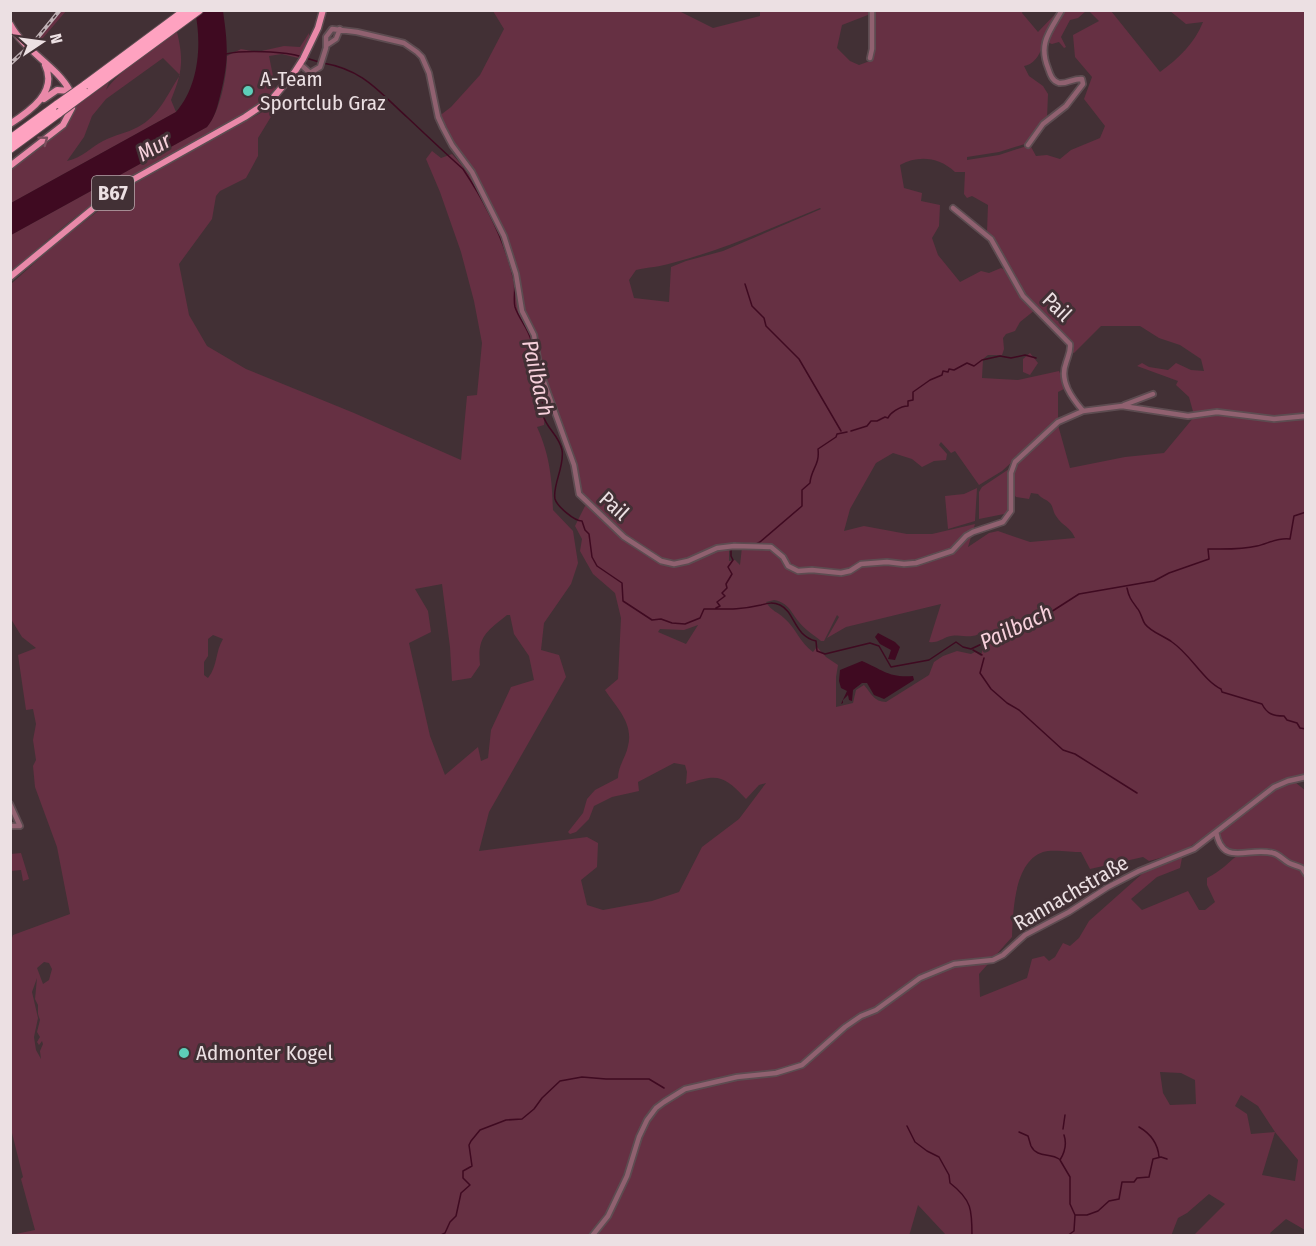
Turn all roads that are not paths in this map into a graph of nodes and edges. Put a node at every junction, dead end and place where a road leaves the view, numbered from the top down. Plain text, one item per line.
1 (186, 10) edge
2 (199, 10) edge
3 (323, 10) edge
4 (872, 10) edge
5 (1062, 10) edge
6 (12, 27) edge
7 (340, 29) junction
8 (327, 45) junction
9 (870, 58) dead end
10 (42, 60) junction
11 (302, 60) junction
12 (86, 89) junction
13 (37, 104) junction
14 (72, 108) dead end
15 (59, 109) junction
16 (10, 124) edge
17 (10, 139) edge
18 (1028, 145) dead end
19 (10, 149) edge
20 (10, 166) edge
21 (953, 208) dead end
22 (10, 277) edge
23 (1154, 394) dead end
24 (1122, 406) junction
25 (1083, 411) junction
26 (1305, 416) edge
27 (1305, 777) edge
28 (10, 804) edge
29 (10, 826) edge
30 (1216, 832) junction
31 (1305, 874) edge
32 (592, 1236) edge

1 - 12 highway
2 - 12 highway
3 - 11 main road, B67
4 - 9 street
5 - 18 street
6 - 10 main road
7 - 8 street
7 - 8 street
7 - 25 street, Pail
8 - 11 street
10 - 13 main road
10 - 13 main road
11 - 22 main road, B67
12 - 15 highway, bridge
13 - 16 main road
20 -> 14 main road
15 - 17 highway
15 - 19 highway
21 - 25 street, Pail
23 - 24 street, Pail
24 - 25 street, Pail
24 - 26 street, Pail
27 - 30 street, Rannachstraße
28 - 29 street
30 - 31 street
30 - 32 street, Rannachstraße

